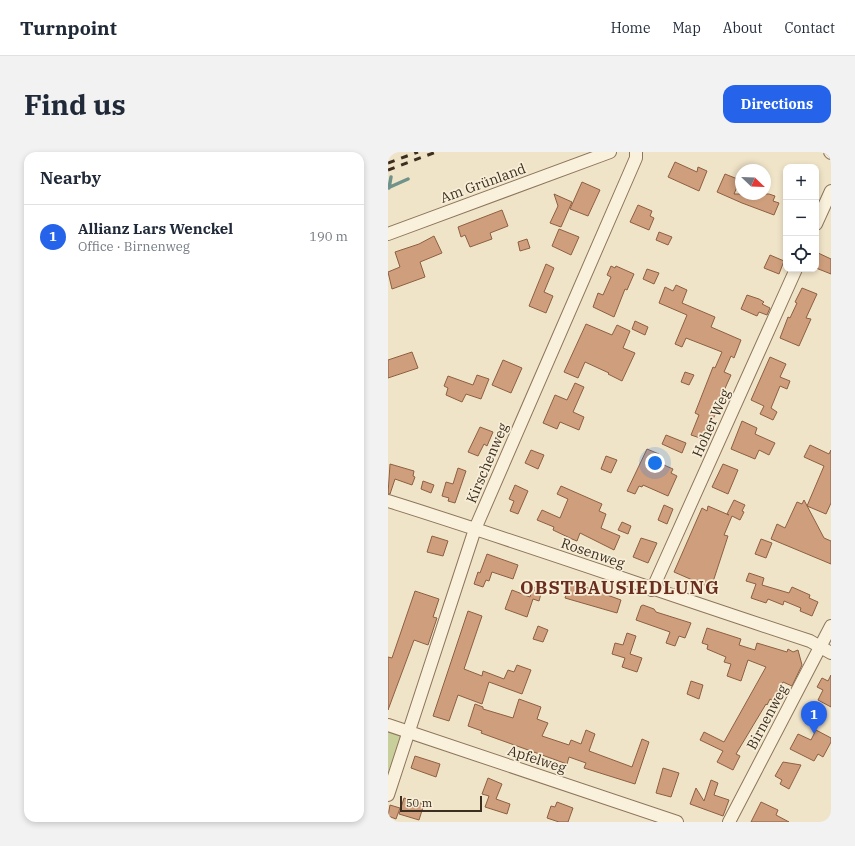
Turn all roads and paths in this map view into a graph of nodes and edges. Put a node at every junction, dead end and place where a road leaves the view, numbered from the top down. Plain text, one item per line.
1 (610, 152) edge
2 (636, 152) edge
3 (831, 191) edge
4 (819, 217) edge
5 (388, 234) edge
6 (795, 272) edge
7 (388, 501) edge
8 (475, 528) junction
9 (652, 590) junction
10 (831, 626) edge
11 (826, 650) edge
12 (388, 725) edge
13 (408, 732) junction
14 (388, 795) edge
15 (677, 822) edge
16 (729, 822) edge

1 - 5 street, Am Grünland
2 - 8 street, Kirschenweg
3 - 4 street
6 - 9 street, Hoher Weg
7 - 8 street, Rosenweg
8 - 9 street, Rosenweg
8 - 13 street, Kirschenweg
9 - 11 street, Rosenweg
10 - 11 street, Birnenweg
11 - 16 street, Birnenweg
12 - 13 street, Apfelweg
13 - 14 street, Kirschenweg
13 - 15 street, Apfelweg

